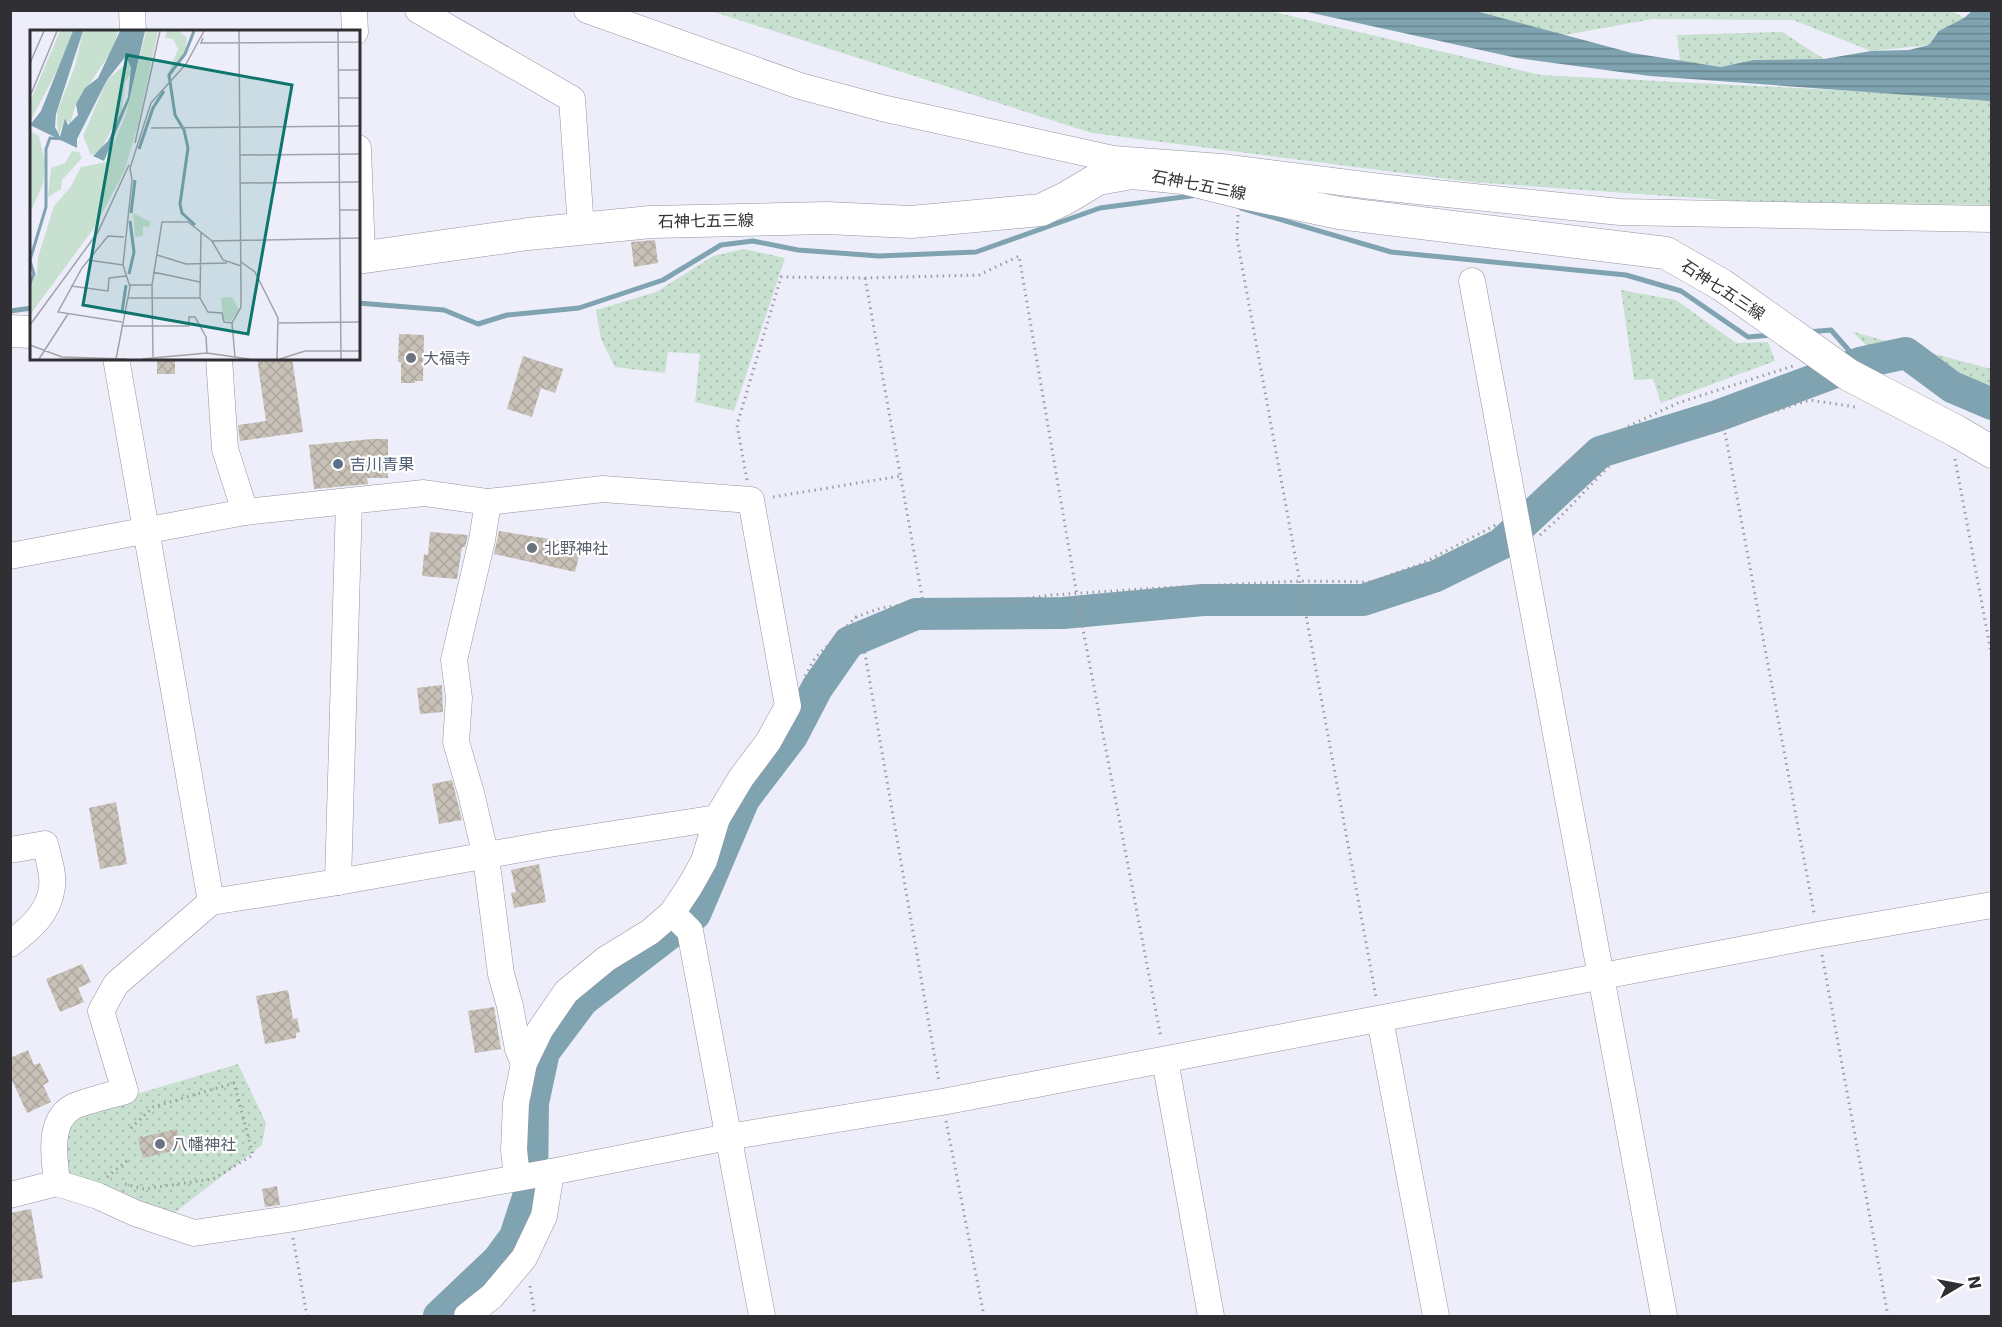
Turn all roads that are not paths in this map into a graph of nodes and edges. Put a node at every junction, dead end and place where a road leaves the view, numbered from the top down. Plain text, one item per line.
1 (132, 10) edge
2 (354, 10) edge
3 (418, 10) edge
4 (587, 10) edge
5 (133, 30) edge
6 (355, 30) edge
7 (1992, 219) edge
8 (581, 228) junction
9 (360, 258) edge
10 (1472, 281) dead end
11 (10, 331) edge
12 (30, 332) edge
13 (116, 360) edge
14 (219, 360) edge
15 (1978, 457) edge
16 (349, 502) junction
17 (488, 502) junction
18 (245, 512) junction
19 (146, 530) junction
20 (10, 556) edge
21 (717, 818) junction
22 (10, 850) edge
23 (486, 857) junction
24 (338, 882) junction
25 (211, 902) junction
26 (1992, 905) edge
27 (679, 920) junction
28 (10, 944) edge
29 (1602, 976) junction
30 (1380, 1019) junction
31 (1165, 1060) junction
32 (524, 1064) junction
33 (728, 1137) junction
34 (551, 1172) junction
35 (517, 1177) junction
36 (57, 1184) junction
37 (10, 1195) edge
38 (467, 1317) edge
39 (762, 1317) edge
40 (1210, 1317) edge
41 (1436, 1317) edge
42 (1664, 1317) edge

1 - 5 street
2 - 6 street
3 - 8 street
4 - 7 street
8 - 9 main road, 石神七五三線
8 - 15 main road, 石神七五三線
10 - 29 street
11 - 12 main road
13 - 19 street
14 - 18 street
16 - 17 street
16 - 18 street
16 - 24 street
17 - 21 street
17 - 23 street
18 - 19 street
19 - 20 street
19 - 25 street
21 - 23 street
21 - 27 street
22 - 28 street
23 - 24 street
23 - 32 street
24 - 25 street
25 - 36 street
26 - 29 street
27 - 32 street
27 - 33 street
29 - 30 street
29 - 42 street
30 - 31 street
30 - 41 street
31 - 33 street
31 - 40 street
32 - 35 street
33 - 34 street
33 - 39 street
34 - 35 street
34 - 38 street
35 - 36 street
36 - 37 street

